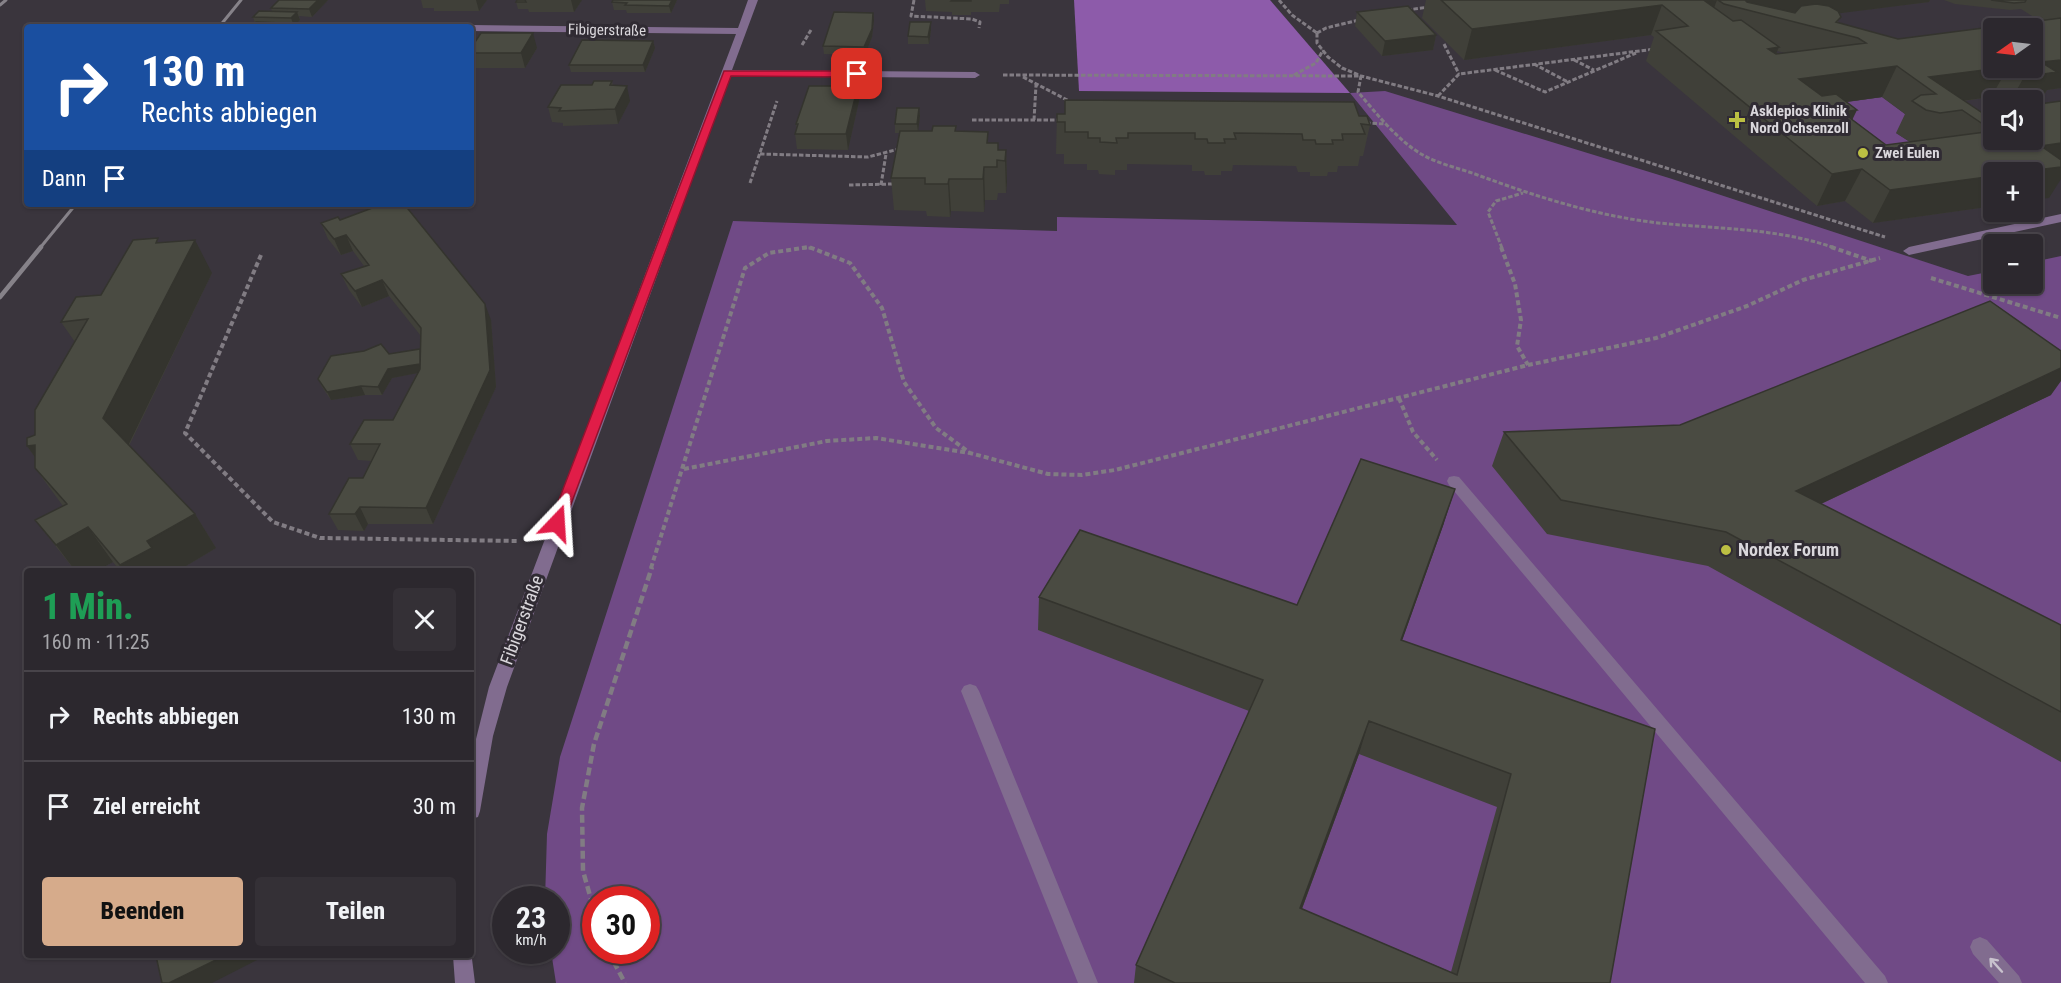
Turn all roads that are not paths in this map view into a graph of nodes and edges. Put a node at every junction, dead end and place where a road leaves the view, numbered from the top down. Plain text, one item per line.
1 (753, 0) edge
2 (474, 28) edge
3 (743, 31) junction
4 (727, 73) junction
5 (975, 75) road end
6 (2061, 218) edge
7 (1909, 251) dead end
8 (1454, 481) road end
9 (970, 691) dead end
10 (474, 794) edge
11 (1980, 947) dead end
12 (463, 958) edge
13 (465, 983) edge
14 (1088, 983) edge
15 (1878, 983) edge
16 (2012, 983) edge

1 - 3 street, Fibigerstraße
2 - 3 street, Fibigerstraße
3 - 4 street, Fibigerstraße
4 - 5 street
4 - 10 street, Fibigerstraße
6 - 7 street
8 - 15 street
9 - 14 street
16 -> 11 street
12 - 13 street

